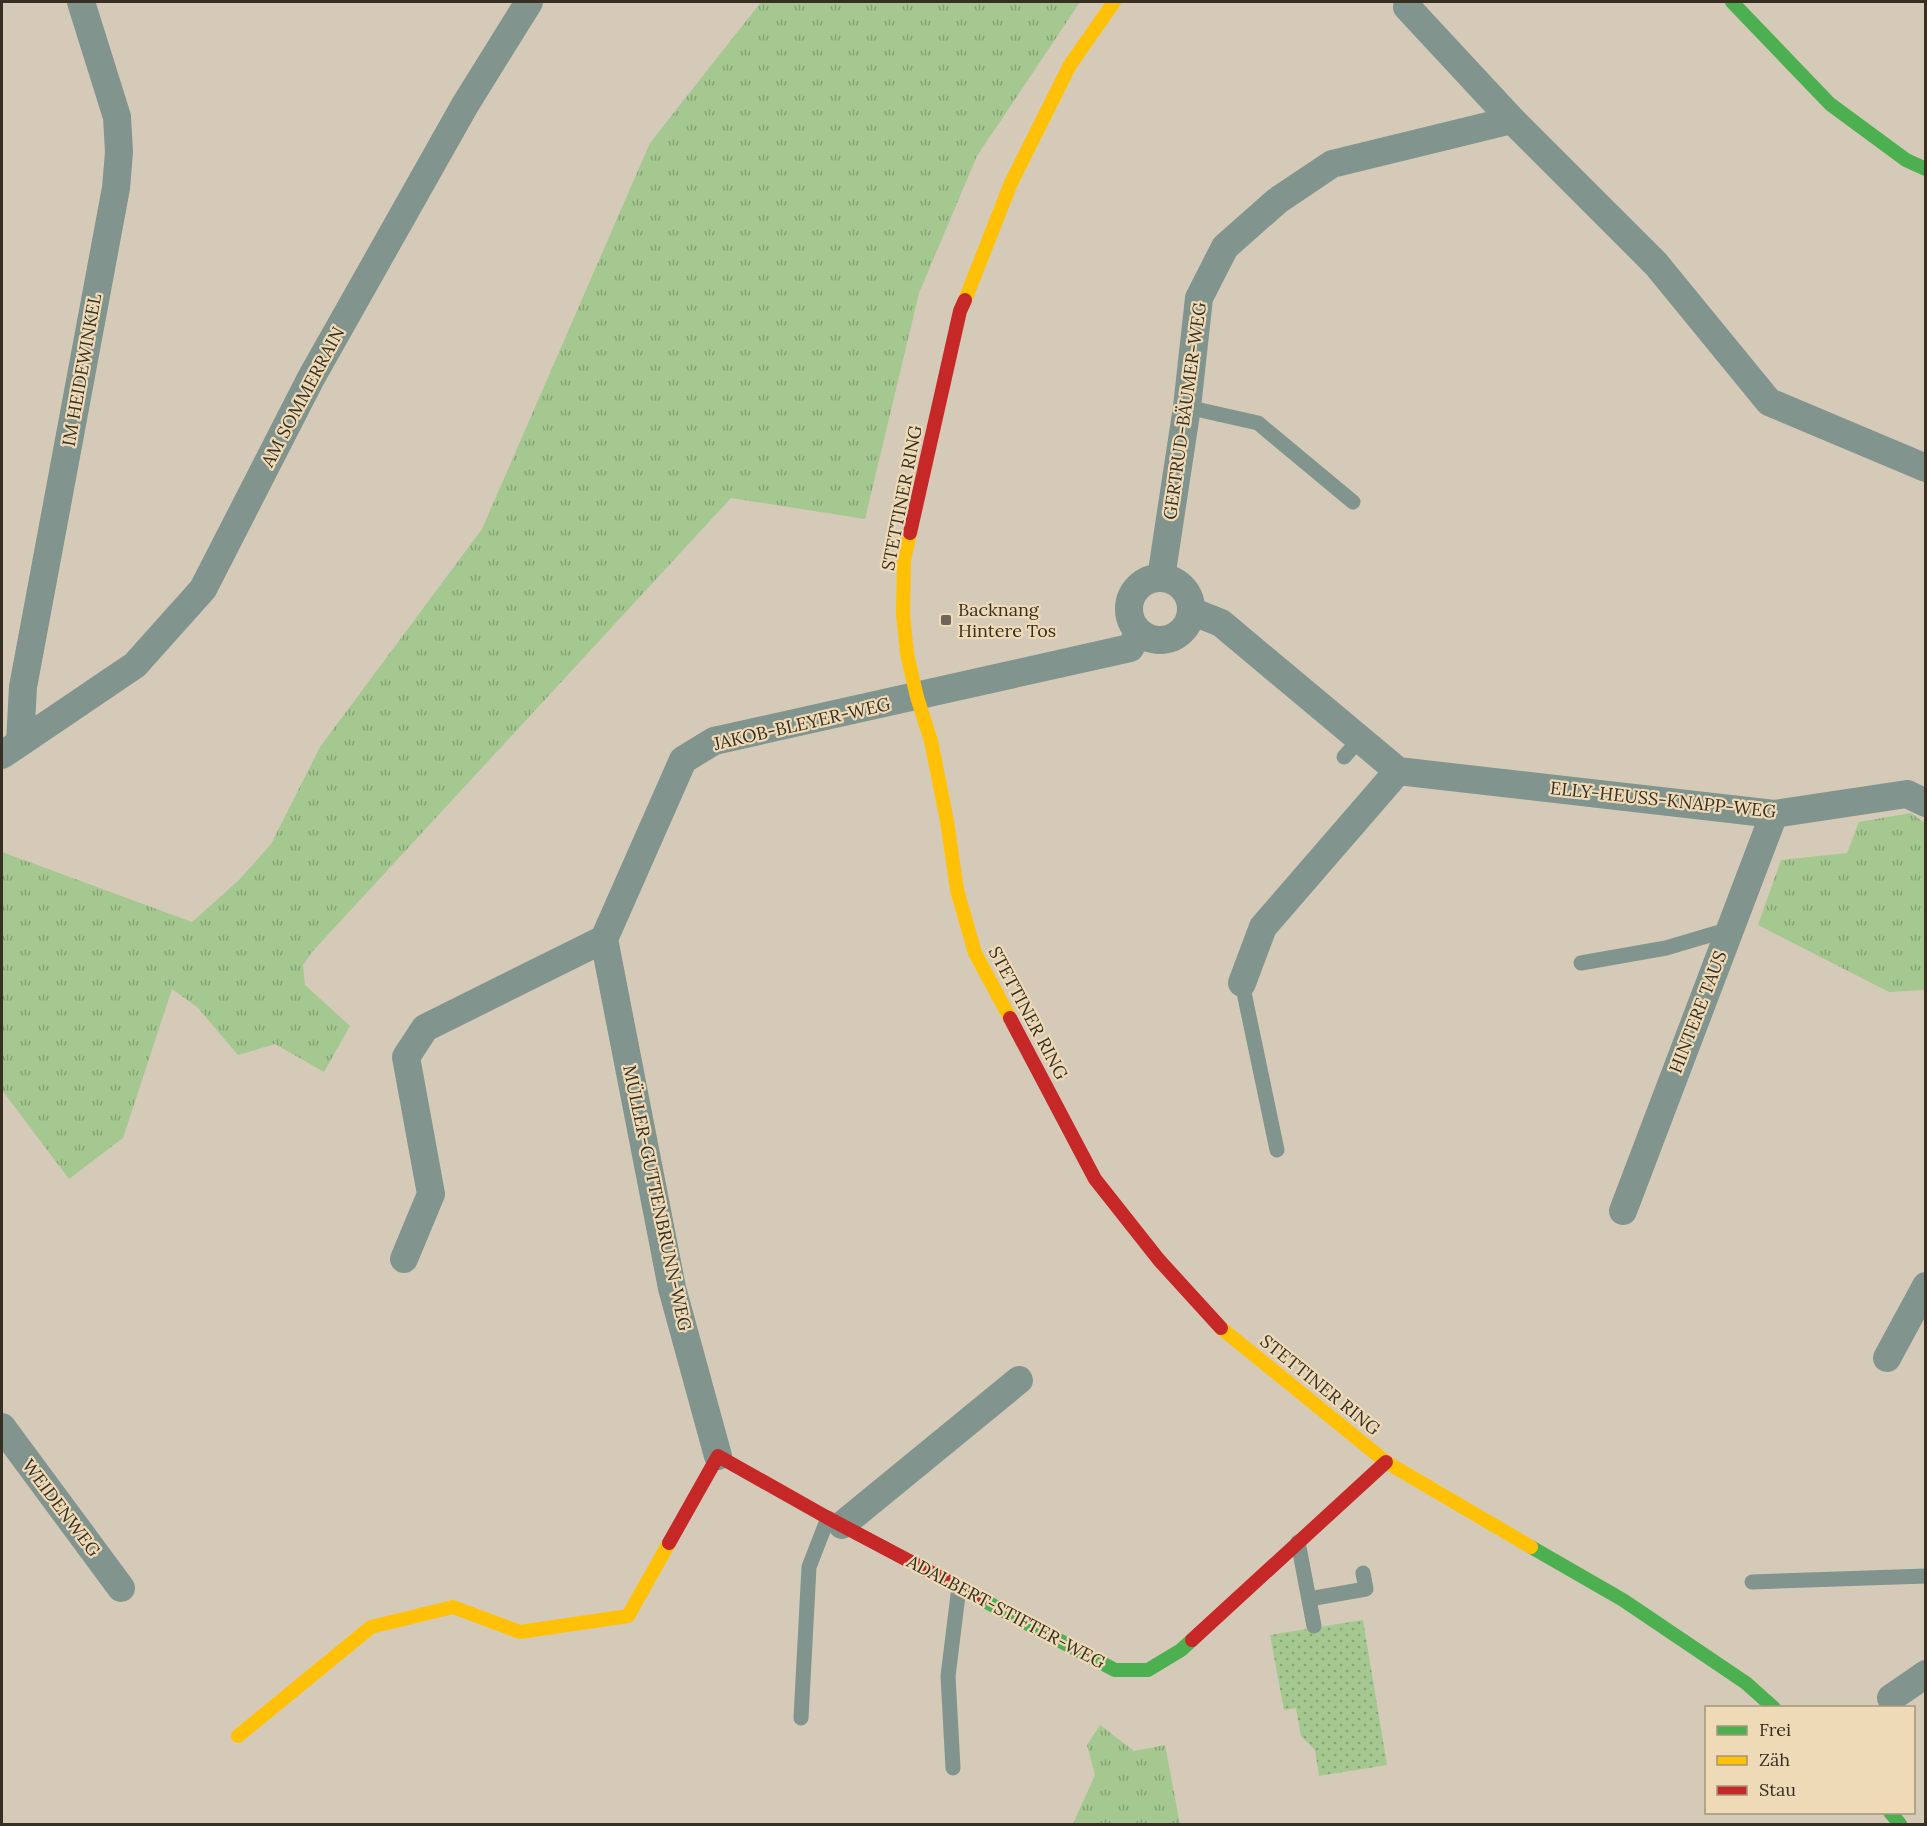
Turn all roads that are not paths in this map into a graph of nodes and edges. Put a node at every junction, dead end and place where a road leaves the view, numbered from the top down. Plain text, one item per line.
1 (81, 2) edge
2 (529, 2) edge
3 (1114, 2) edge
4 (1732, 2) edge
5 (1407, 7) dead end
6 (1512, 120) junction
7 (1926, 169) edge
8 (1187, 407) junction
9 (1926, 468) edge
10 (1353, 502) dead end
11 (1161, 578) junction
12 (1191, 611) junction
13 (1139, 633) junction
14 (917, 697) junction
15 (2, 721) edge
16 (11, 749) edge
17 (1398, 771) junction
18 (1926, 803) edge
19 (1774, 814) junction
20 (1730, 929) junction
21 (604, 939) junction
22 (1581, 963) dead end
23 (1242, 983) joint
24 (1277, 1150) dead end
25 (1623, 1211) dead end
26 (404, 1259) dead end
27 (1926, 1286) edge
28 (1887, 1358) dead end
29 (1018, 1380) dead end
30 (2, 1427) edge
31 (718, 1456) junction
32 (1386, 1462) junction
33 (779, 1491) junction
34 (772, 1505) dead end
35 (835, 1521) junction
36 (1298, 1542) junction
37 (1363, 1573) dead end
38 (1926, 1576) edge
39 (1752, 1582) dead end
40 (959, 1587) junction
41 (121, 1588) dead end
42 (1309, 1599) junction
43 (997, 1607) junction
44 (989, 1624) dead end
45 (1314, 1626) dead end
46 (1115, 1670) junction
47 (1926, 1674) edge
48 (1107, 1685) dead end
49 (1891, 1698) dead end
50 (1773, 1706) edge
51 (801, 1718) dead end
52 (238, 1736) dead end
53 (953, 1768) dead end

1 - 16 street, IM HEIDEWINKEL
2 - 16 street, AM SOMMERRAIN
3 - 14 street, STETTINER RING
4 - 7 street
5 - 6 street
6 - 8 street, GERTRUD-BÄUMER-WEG
6 - 9 street
8 - 10 lane
8 - 11 street, GERTRUD-BÄUMER-WEG
11 - 12 street
11 - 13 street
12 - 13 street
12 - 17 street
13 - 14 street
14 - 21 street, JAKOB-BLEYER-WEG
14 - 32 street, STETTINER RING
15 - 16 street
17 - 19 street, ELLY-HEUSS-KNAPP-WEG
17 - 23 street
18 - 19 street, ELLY-HEUSS-KNAPP-WEG
19 - 20 street, HINTERE TAUS
20 - 22 lane
20 - 25 street, HINTERE TAUS
21 - 26 street
21 - 31 street, MÜLLER-GUTTENBRUNN-WEG
23 - 24 lane
27 - 28 street
29 - 35 street
30 - 41 street, WEIDENWEG
31 - 33 street, ADALBERT-STIFTER-WEG
31 - 52 street
32 - 36 street, ADALBERT-STIFTER-WEG
32 - 50 street, STETTINER RING
33 - 34 lane
33 - 35 street, ADALBERT-STIFTER-WEG
35 - 40 street, ADALBERT-STIFTER-WEG
35 - 51 lane
36 - 42 lane
36 - 46 street, ADALBERT-STIFTER-WEG
37 - 42 lane
38 - 39 lane
40 - 43 street, ADALBERT-STIFTER-WEG
40 - 53 lane
42 - 45 lane
43 - 44 lane
43 - 46 street, ADALBERT-STIFTER-WEG
46 - 48 lane
47 - 49 street

